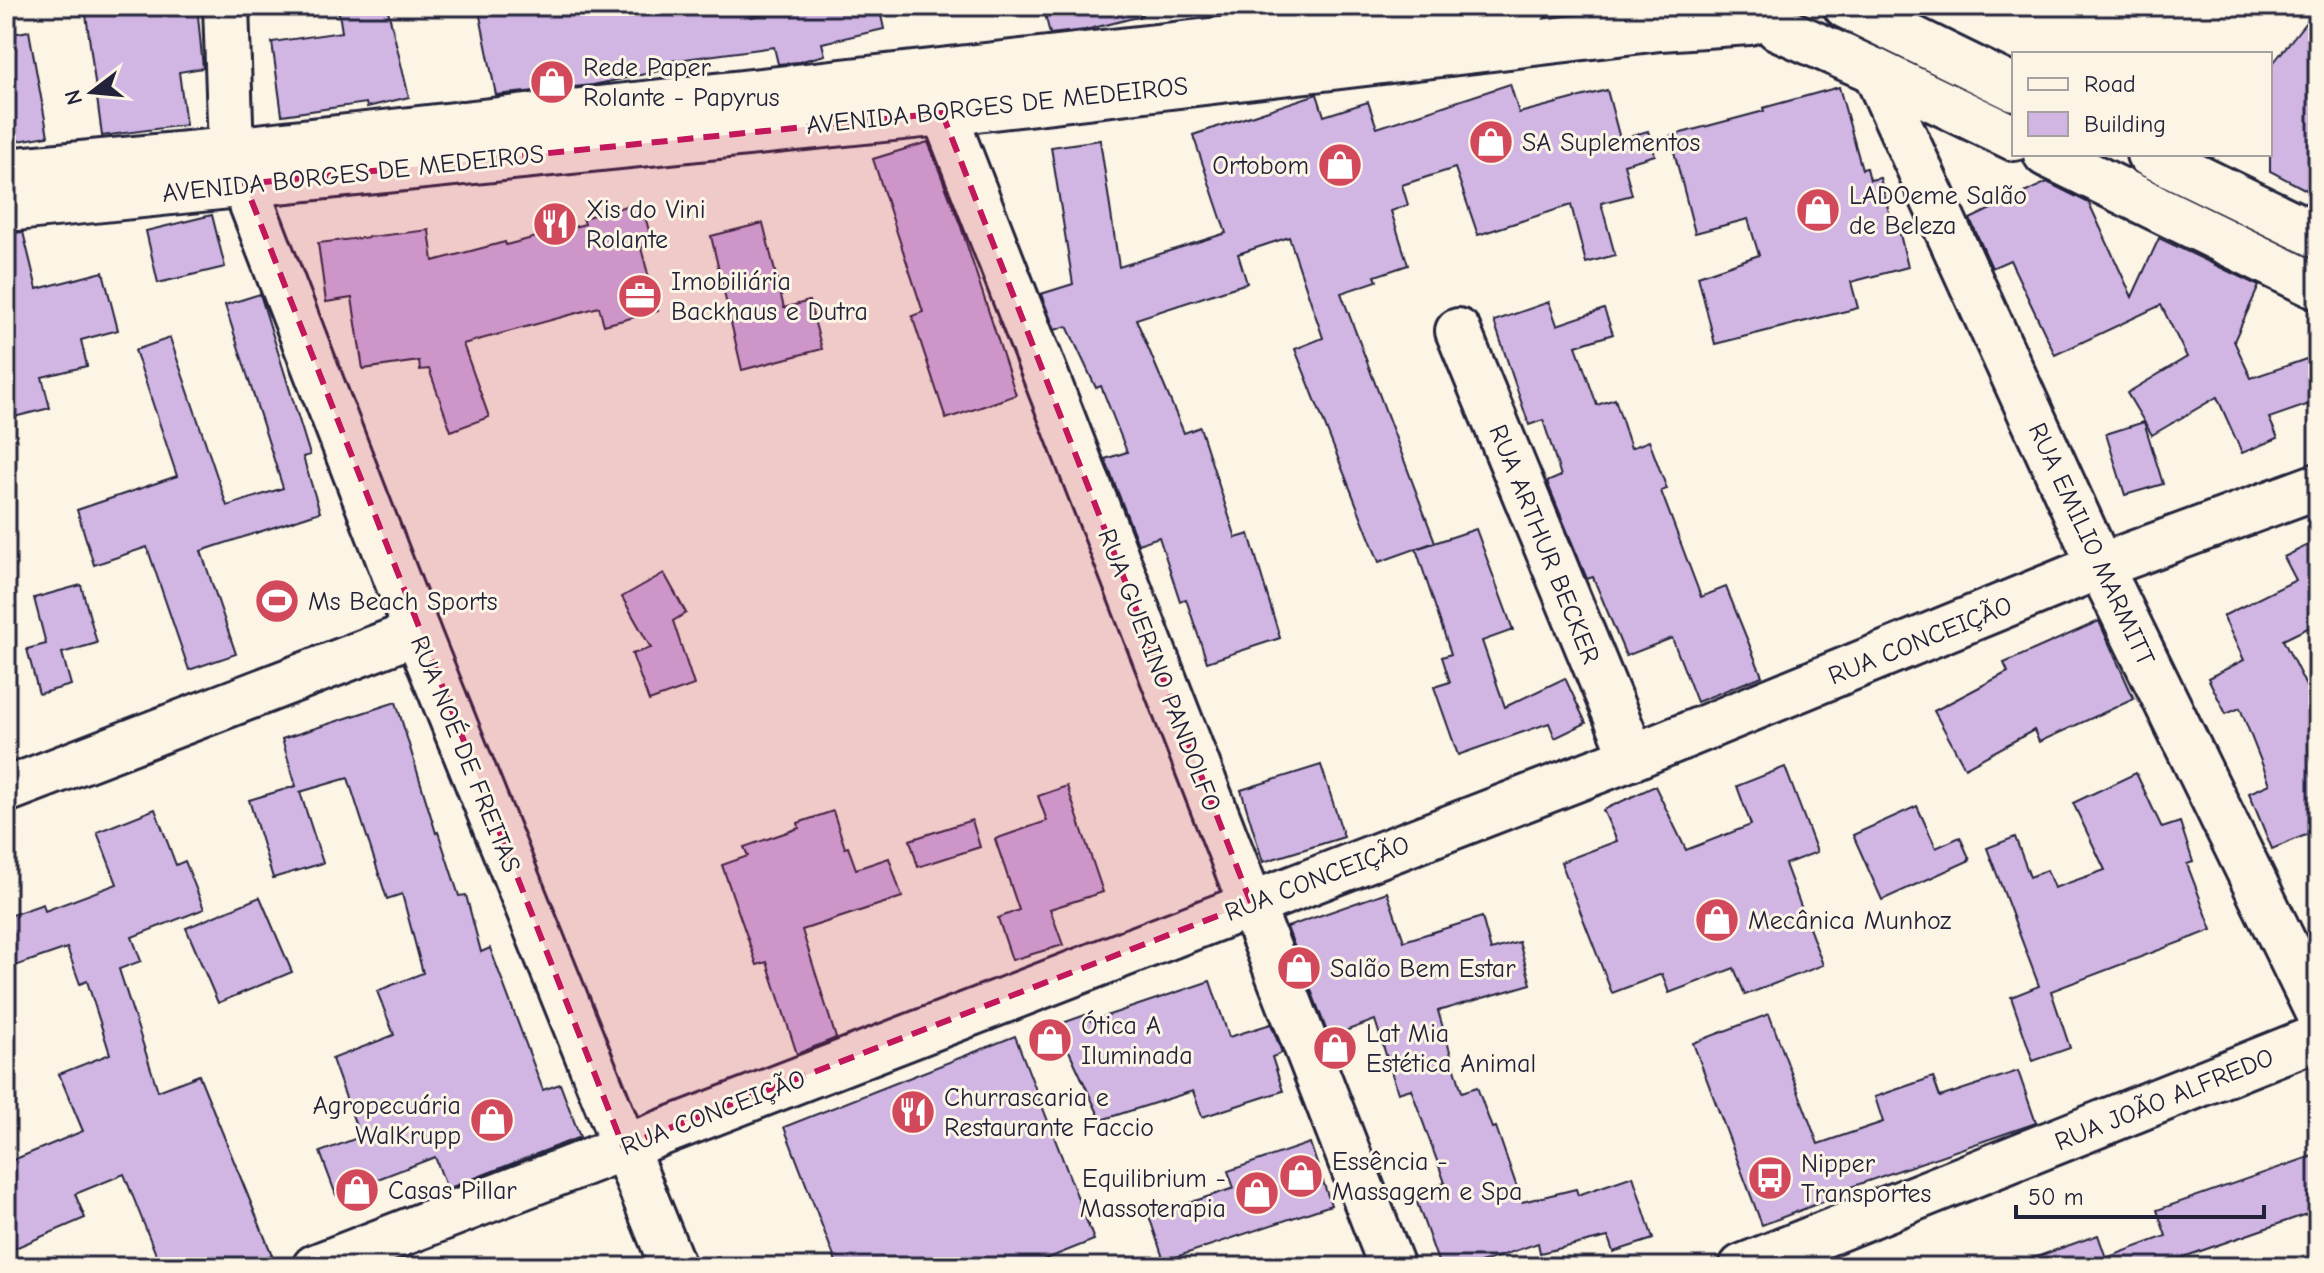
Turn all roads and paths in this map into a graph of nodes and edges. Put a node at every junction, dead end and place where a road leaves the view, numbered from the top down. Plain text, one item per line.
1 (226, 6) edge
2 (1525, 6) edge
3 (1846, 6) edge
4 (1768, 16) edge
5 (1875, 71) junction
6 (928, 72) junction
7 (2012, 87) edge
8 (942, 113) junction
9 (2012, 137) edge
10 (421, 147) junction
11 (2055, 156) edge
12 (2153, 156) edge
13 (238, 167) junction
14 (2115, 169) edge
15 (6, 171) edge
16 (6, 209) edge
17 (2318, 236) edge
18 (2318, 287) edge
19 (1458, 331) dead end
20 (2318, 486) edge
21 (2100, 566) junction
22 (417, 632) junction
23 (1633, 757) junction
24 (6, 790) edge
25 (1251, 903) junction
26 (2318, 1013) edge
27 (2318, 1037) edge
28 (623, 1146) junction
29 (315, 1267) edge
30 (673, 1267) edge
31 (1392, 1267) edge
32 (1742, 1267) edge

1 - 13 main road, RUA NOÉ DE FREITAS
2 - 6 main road, AVENIDA BORGES DE MEDEIROS
3 - 7 main road
4 - 5 main road
4 - 8 main road, AVENIDA BORGES DE MEDEIROS
5 - 9 main road
5 - 21 main road, RUA EMILIO MARMITT
6 - 8 main road, RUA GUERINO PANDOLFO
6 - 10 main road, AVENIDA BORGES DE MEDEIROS
8 - 10 main road, AVENIDA BORGES DE MEDEIROS
8 - 25 main road, RUA GUERINO PANDOLFO
10 - 13 main road, AVENIDA BORGES DE MEDEIROS
11 - 14 main road
12 - 17 main road
13 - 15 main road, AVENIDA BORGES DE MEDEIROS
13 - 16 main road, AVENIDA BORGES DE MEDEIROS
13 - 22 main road, RUA NOÉ DE FREITAS
14 - 18 main road
19 - 23 main road, RUA ARTHUR BECKER
20 - 21 main road, RUA CONCEIÇÃO
21 - 23 main road, RUA CONCEIÇÃO
21 - 26 main road, RUA EMILIO MARMITT
22 - 24 main road
22 - 28 main road, RUA NOÉ DE FREITAS
23 - 25 main road, RUA CONCEIÇÃO
25 - 28 main road, RUA CONCEIÇÃO
25 - 31 main road, RUA GUERINO PANDOLFO
27 - 32 main road, RUA JOÃO ALFREDO
28 - 29 main road, RUA CONCEIÇÃO
28 - 30 main road, RUA NOÉ DE FREITAS

